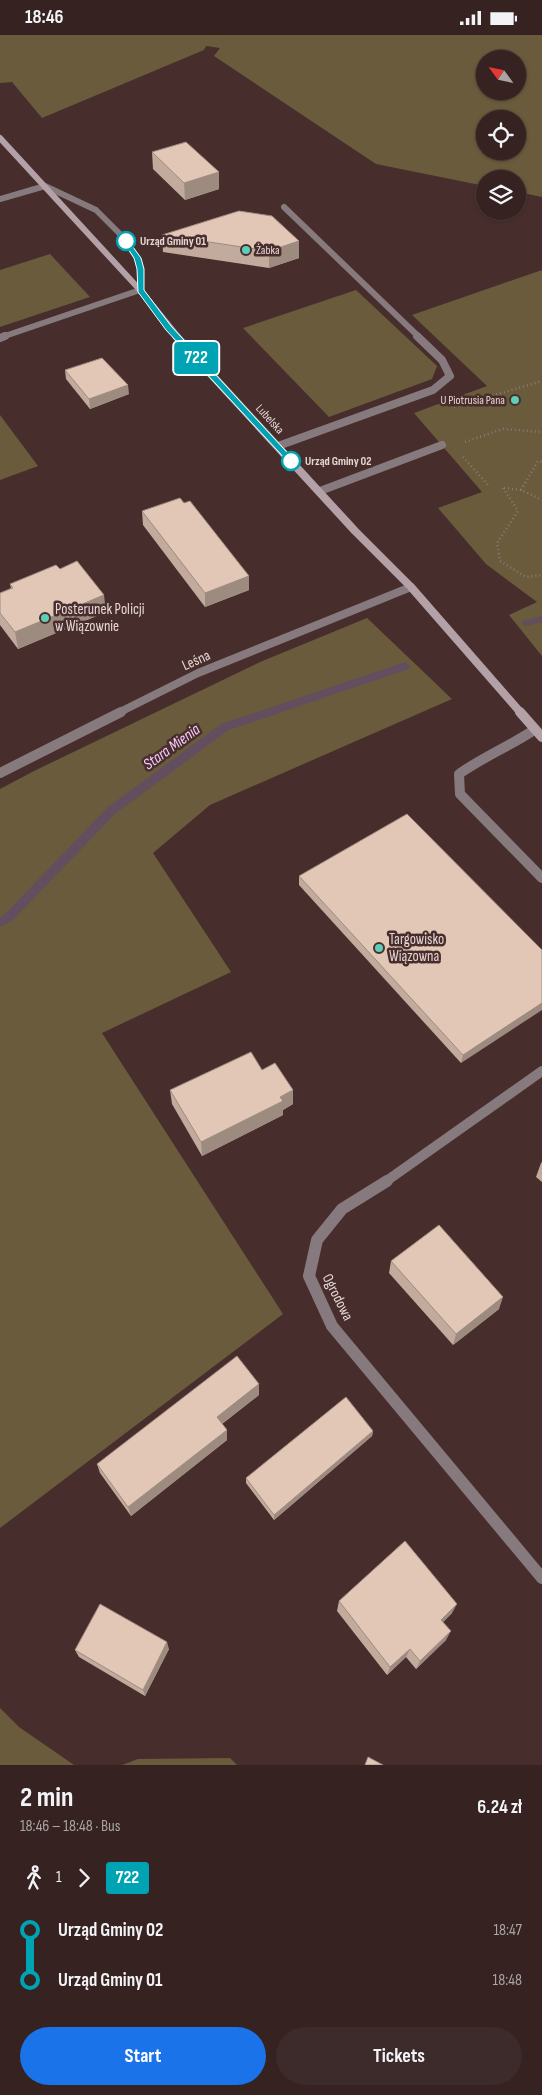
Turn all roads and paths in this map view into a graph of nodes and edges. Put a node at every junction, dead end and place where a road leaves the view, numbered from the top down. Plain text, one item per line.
1 (0, 138) edge
2 (45, 186) junction
3 (0, 199) edge
4 (284, 207) dead end
5 (140, 290) junction
6 (0, 338) edge
7 (542, 432) edge
8 (442, 445) joint
9 (278, 447) junction
10 (542, 462) edge
11 (521, 490) junction
12 (320, 491) junction
13 (542, 500) edge
14 (542, 575) edge
15 (411, 587) junction
16 (534, 730) junction
17 (542, 737) edge
18 (0, 773) edge
19 (542, 878) edge
20 (542, 1071) edge
21 (542, 1578) edge

1 - 2 main road, Lubelska
2 - 3 street
2 - 5 main road, Lubelska
2 - 5 street
4 - 9 street
5 - 6 street
5 - 9 main road, Lubelska
7 - 8 path
8 - 12 street
9 - 12 main road, Lubelska
10 - 11 path
11 - 13 path
11 - 14 path
12 - 15 main road, Lubelska
15 - 16 main road, Lubelska
15 - 18 street, Leśna
16 - 17 main road, Lubelska
16 - 19 street
20 - 21 street, Ogrodowa

